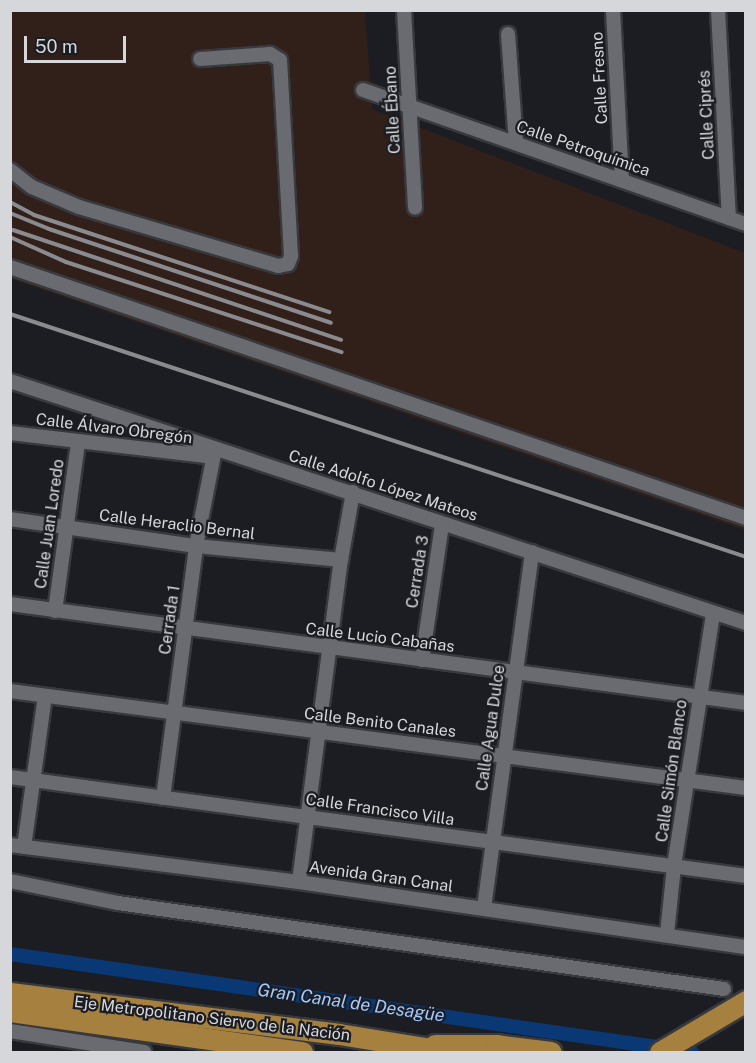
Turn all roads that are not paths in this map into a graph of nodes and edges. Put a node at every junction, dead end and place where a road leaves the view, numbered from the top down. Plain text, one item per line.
1 (404, 10) edge
2 (614, 10) edge
3 (718, 10) edge
4 (508, 34) dead end
5 (200, 59) dead end
6 (363, 90) dead end
7 (410, 106) junction
8 (516, 143) junction
9 (10, 170) edge
10 (622, 180) junction
11 (416, 208) dead end
12 (729, 218) junction
13 (746, 224) edge
14 (10, 267) edge
15 (10, 381) edge
16 (10, 433) edge
17 (78, 442) junction
18 (214, 453) junction
19 (353, 492) junction
20 (746, 518) edge
21 (10, 519) edge
22 (442, 524) junction
23 (64, 526) junction
24 (196, 546) junction
25 (532, 552) junction
26 (341, 560) junction
27 (10, 604) edge
28 (55, 611) junction
29 (713, 613) junction
30 (746, 623) edge
31 (187, 628) junction
32 (329, 649) junction
33 (422, 660) junction
34 (515, 672) junction
35 (10, 691) edge
36 (45, 696) junction
37 (699, 696) junction
38 (746, 703) edge
39 (173, 712) junction
40 (319, 731) junction
41 (504, 755) junction
42 (10, 777) edge
43 (32, 780) junction
44 (687, 780) junction
45 (746, 788) edge
46 (163, 798) junction
47 (307, 817) junction
48 (492, 842) junction
49 (17, 846) edge
50 (674, 866) junction
51 (746, 876) edge
52 (10, 880) edge
53 (299, 882) junction
54 (484, 908) junction
55 (667, 934) junction
56 (746, 946) edge
57 (724, 989) dead end
58 (10, 993) edge
59 (746, 1000) edge
60 (10, 1011) edge
61 (10, 1031) edge
62 (402, 1046) junction
63 (144, 1053) edge
64 (302, 1053) edge
65 (449, 1053) edge
66 (551, 1053) edge
67 (660, 1053) edge

1 - 7 street, Calle Ébano
2 - 10 street, Calle Fresno
3 - 12 street, Calle Ciprés
4 - 8 street
5 - 9 street
6 - 7 street, Calle Petroquímica
7 - 8 street, Calle Petroquímica
7 - 11 street, Calle Ébano
8 - 10 street, Calle Petroquímica
10 - 12 street, Calle Petroquímica
12 - 13 street, Calle Petroquímica
14 - 20 street
15 - 18 street, Calle Adolfo López Mateos
16 - 17 street, Calle Álvaro Obregón
17 - 18 street, Calle Álvaro Obregón
17 - 23 street, Calle Juan Loredo
18 - 19 street, Calle Adolfo López Mateos
18 - 24 street, Cerrada 1
19 - 22 street, Calle Adolfo López Mateos
19 - 26 street
21 - 23 street, Calle Heraclio Bernal
22 - 25 street, Calle Adolfo López Mateos
22 - 33 street, Cerrada 3
23 - 24 street, Calle Heraclio Bernal
23 - 28 street, Calle Juan Loredo
24 - 26 street, Calle Heraclio Bernal
24 - 31 street, Cerrada 1
25 - 29 street, Calle Adolfo López Mateos
25 - 34 street, Calle Agua Dulce
26 - 32 street
27 - 28 street, Calle Lucio Cabañas
28 - 31 street, Calle Lucio Cabañas
29 - 30 street, Calle Adolfo López Mateos
29 - 37 street, Calle Simón Blanco
31 - 32 street, Calle Lucio Cabañas
31 - 39 street, Cerrada 1
32 - 33 street, Calle Lucio Cabañas
32 - 40 street
33 - 34 street, Calle Lucio Cabañas
34 - 37 street, Calle Lucio Cabañas
34 - 41 street, Calle Agua Dulce
35 - 36 street, Calle Benito Canales
36 - 39 street, Calle Benito Canales
36 - 43 street
37 - 38 street, Calle Lucio Cabañas
37 - 44 street, Calle Simón Blanco
39 - 40 street, Calle Benito Canales
39 - 46 street, Cerrada 1
40 - 41 street, Calle Benito Canales
40 - 47 street
41 - 44 street, Calle Benito Canales
41 - 48 street, Calle Agua Dulce
42 - 43 street, Calle Francisco Villa
43 - 46 street, Calle Francisco Villa
43 - 49 street
44 - 45 street, Calle Benito Canales
44 - 50 street, Calle Simón Blanco
46 - 47 street, Calle Francisco Villa
47 - 48 street, Calle Francisco Villa
47 - 53 street
48 - 50 street, Calle Francisco Villa
48 - 54 street, Calle Agua Dulce
49 - 53 street, Avenida Gran Canal
50 - 51 street, Calle Francisco Villa
50 - 55 street, Calle Simón Blanco
52 - 57 street
53 - 54 street, Avenida Gran Canal
54 - 55 street, Avenida Gran Canal
55 - 56 street, Avenida Gran Canal
58 - 62 highway, Eje Metropolitano Siervo de la Nación
59 - 67 highway
60 - 64 highway, Eje Metropolitano Siervo de la Nación
61 - 63 street
62 - 65 highway, Eje Metropolitano Siervo de la Nación
62 - 66 highway

